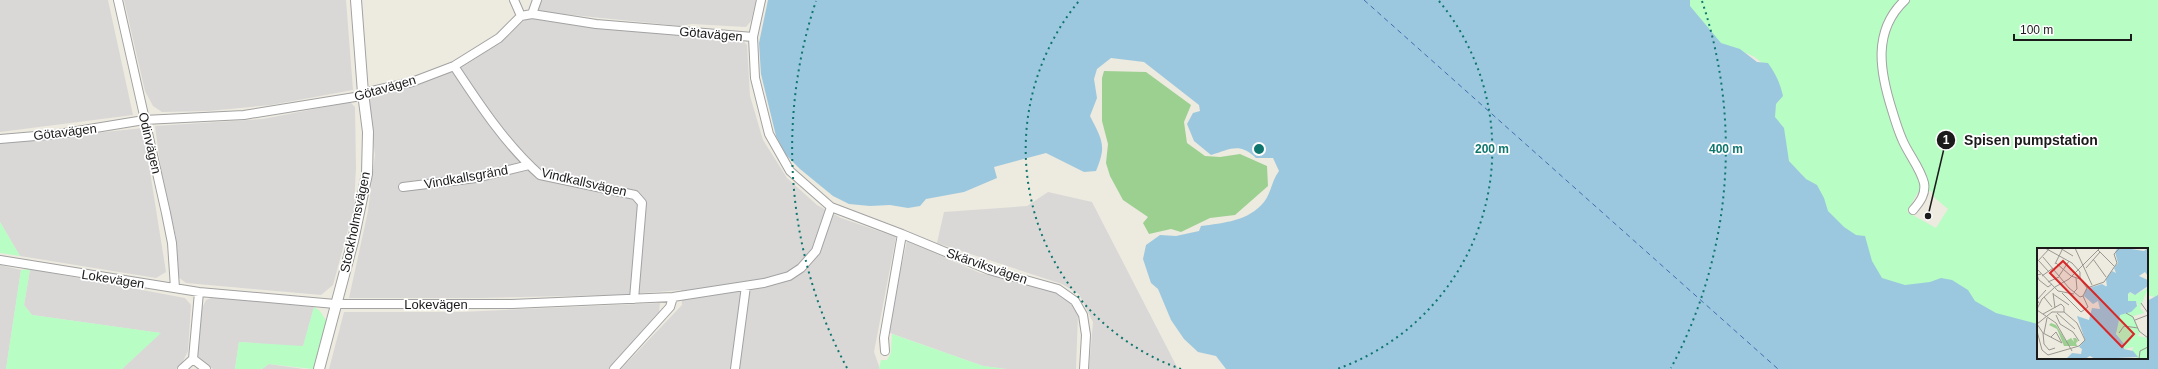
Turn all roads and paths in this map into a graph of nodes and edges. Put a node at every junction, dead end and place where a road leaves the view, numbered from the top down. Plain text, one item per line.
1 (118, 0) edge
2 (356, 0) edge
3 (514, 0) edge
4 (537, 0) edge
5 (761, 0) edge
6 (1905, 0) edge
7 (532, 14) junction
8 (521, 16) junction
9 (753, 37) junction
10 (454, 66) junction
11 (363, 93) junction
12 (144, 120) junction
13 (0, 139) edge
14 (529, 165) junction
15 (403, 187) dead end
16 (831, 207) junction
17 (1913, 210) dead end
18 (902, 234) junction
19 (0, 260) edge
20 (746, 286) junction
21 (175, 288) junction
22 (199, 292) junction
23 (673, 296) junction
24 (634, 299) junction
25 (335, 304) junction
26 (885, 351) dead end
27 (193, 359) junction
28 (182, 369) edge
29 (206, 369) edge
30 (319, 369) edge
31 (614, 369) edge
32 (735, 369) edge
33 (1084, 369) edge

1 - 12 street, Odinvägen
2 - 11 street, Stockholmsvägen
3 - 8 street
4 - 7 street
5 - 9 street
6 - 17 street
7 - 8 street, Götavägen
7 - 9 street, Götavägen
8 - 10 street, Götavägen
9 - 16 street
10 - 11 street, Götavägen
10 - 14 street, Vindkallsvägen
11 - 12 street, Götavägen
11 - 25 street, Stockholmsvägen
12 - 13 street, Götavägen
12 - 21 street, Odinvägen
14 - 15 street, Vindkallsgränd
14 - 24 street, Vindkallsvägen
16 - 18 street, Skärviksvägen
16 - 20 street, Lokevägen
18 - 26 street
18 - 33 street, Skärviksvägen
19 - 21 street, Lokevägen
20 - 23 street, Lokevägen
20 - 32 street
21 - 22 street, Lokevägen
22 - 25 street, Lokevägen
22 - 27 street
23 - 24 street, Lokevägen
23 - 31 street
24 - 25 street, Lokevägen
25 - 30 street, Stockholmsvägen
27 - 28 street
27 - 29 street

